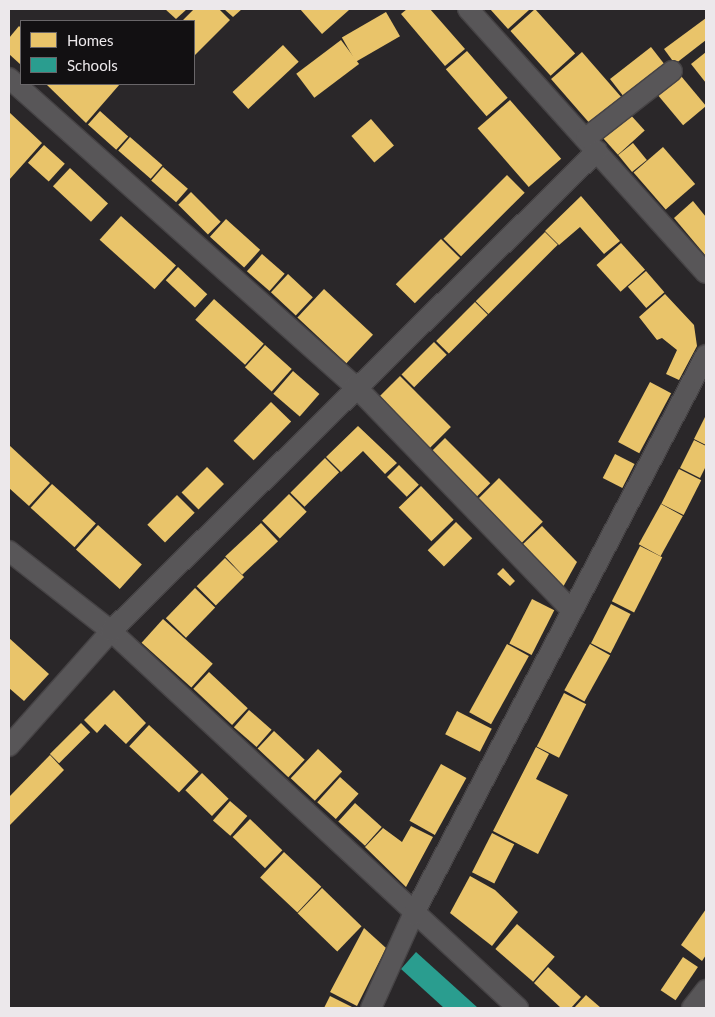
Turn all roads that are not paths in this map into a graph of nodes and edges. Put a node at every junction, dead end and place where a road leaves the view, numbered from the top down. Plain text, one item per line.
1 (468, 9) edge
2 (672, 71) dead end
3 (9, 78) edge
4 (591, 144) junction
5 (706, 273) edge
6 (706, 355) edge
7 (356, 387) junction
8 (9, 551) edge
9 (572, 611) junction
10 (111, 631) junction
11 (9, 746) edge
12 (413, 915) junction
13 (706, 990) edge
14 (371, 1008) edge
15 (518, 1008) edge
16 (692, 1008) edge

1 - 4 street
2 - 4 street
3 - 7 street
4 - 5 street
4 - 7 street
6 - 9 street
7 - 9 street
7 - 10 street
8 - 10 street
9 - 12 street
10 - 11 street
10 - 12 street
12 - 14 street
12 - 15 street
13 - 16 street

